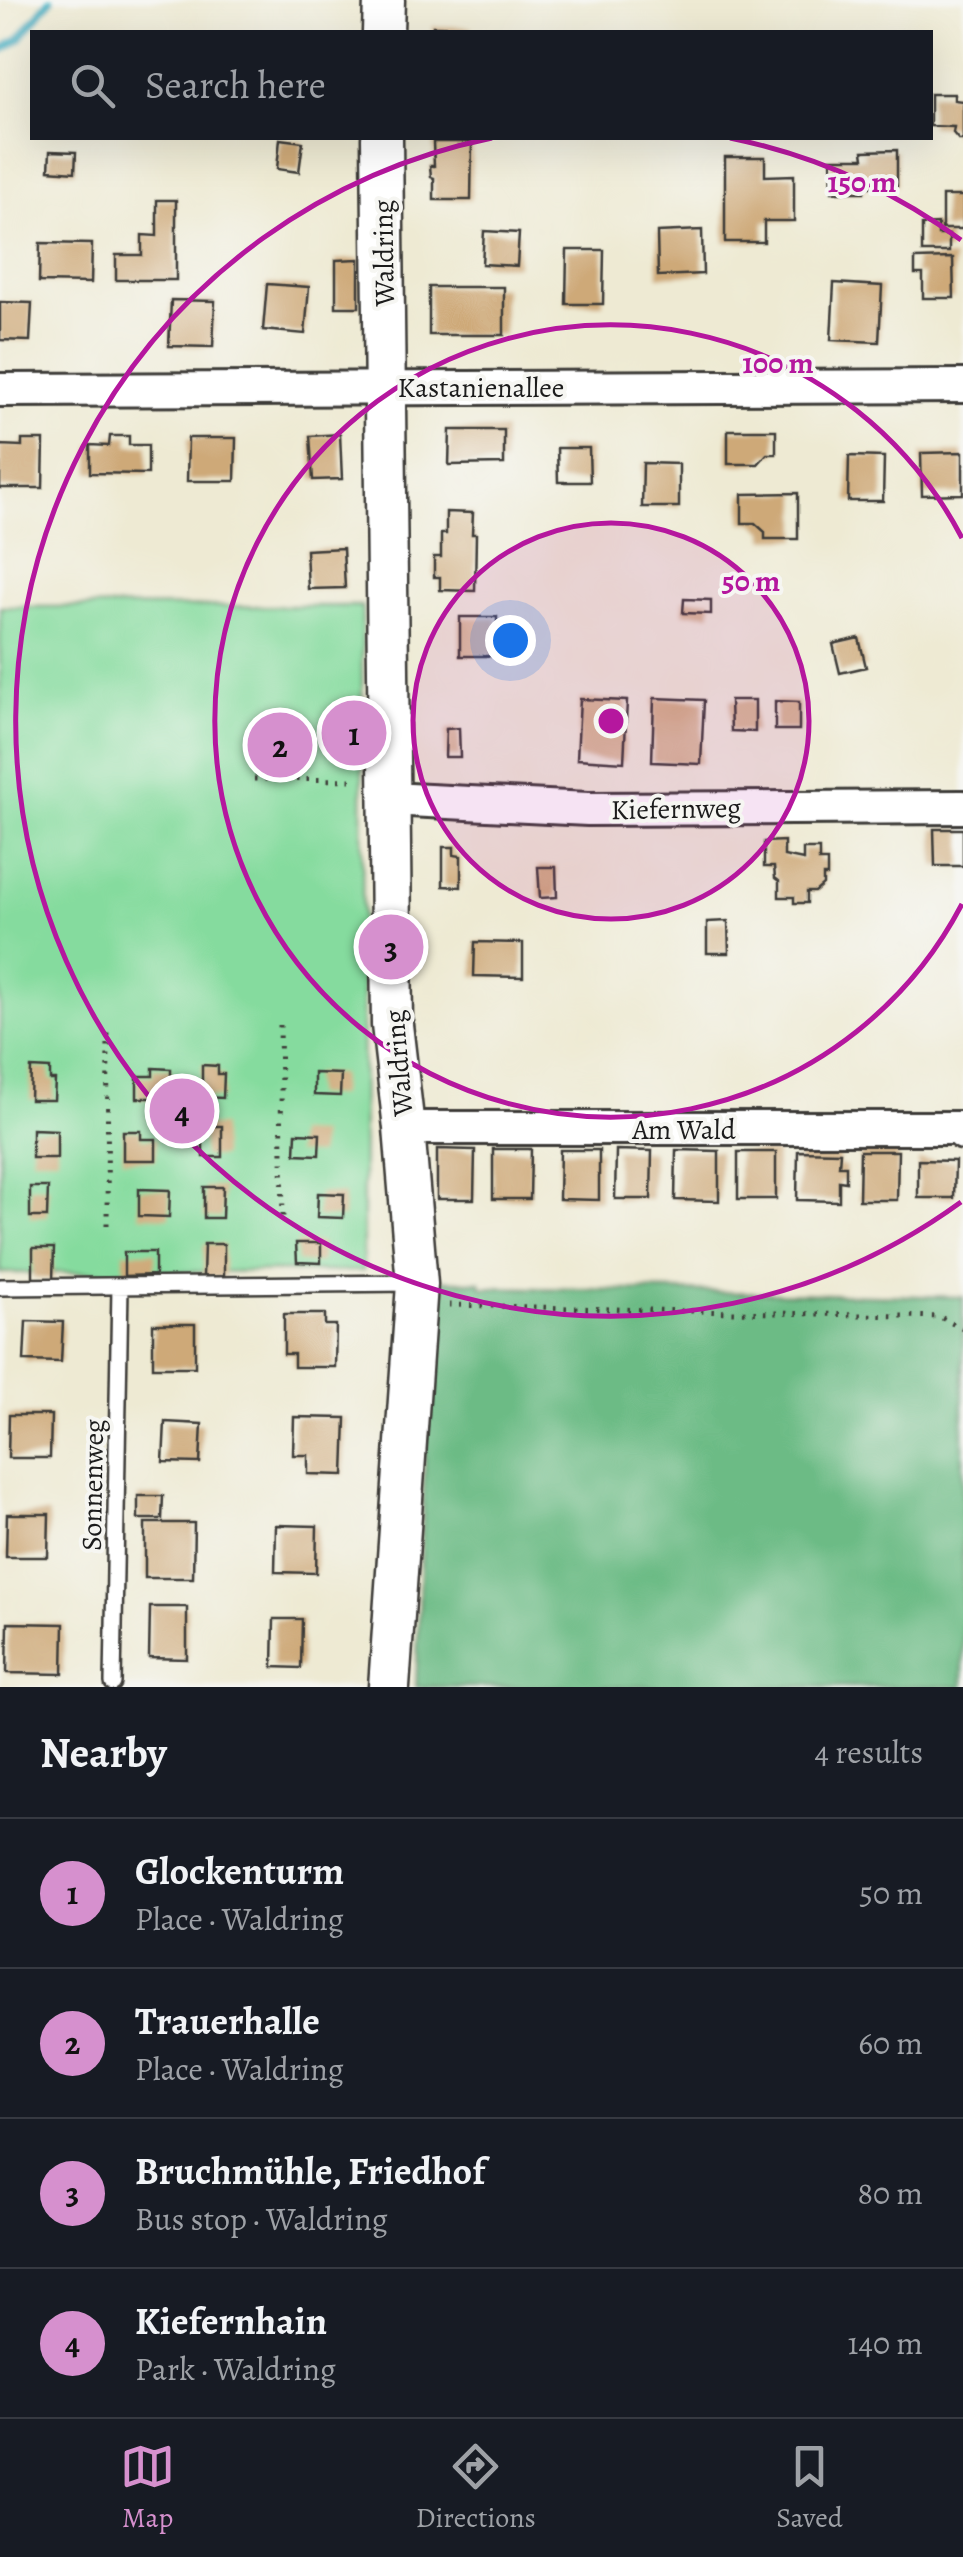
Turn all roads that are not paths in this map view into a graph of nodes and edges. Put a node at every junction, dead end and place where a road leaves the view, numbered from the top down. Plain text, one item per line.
1 (384, 0) edge
2 (383, 30) edge
3 (382, 140) edge
4 (963, 386) edge
5 (384, 388) junction
6 (0, 390) edge
7 (376, 790) junction
8 (963, 807) edge
9 (404, 1128) junction
10 (963, 1133) edge
11 (417, 1284) junction
12 (0, 1287) edge
13 (120, 1287) junction
14 (114, 1683) dead end
15 (388, 1687) edge

1 - 2 street
3 - 5 street, Waldring
4 - 5 street, Kastanienallee
5 - 6 street, Kastanienallee
5 - 7 street, Waldring
7 - 8 street, Kiefernweg
7 - 9 street, Waldring
9 - 10 street, Am Wald
9 - 11 street, Waldring
11 - 13 lane
11 - 15 street, Waldring
12 - 13 lane
13 - 14 lane, Sonnenweg

